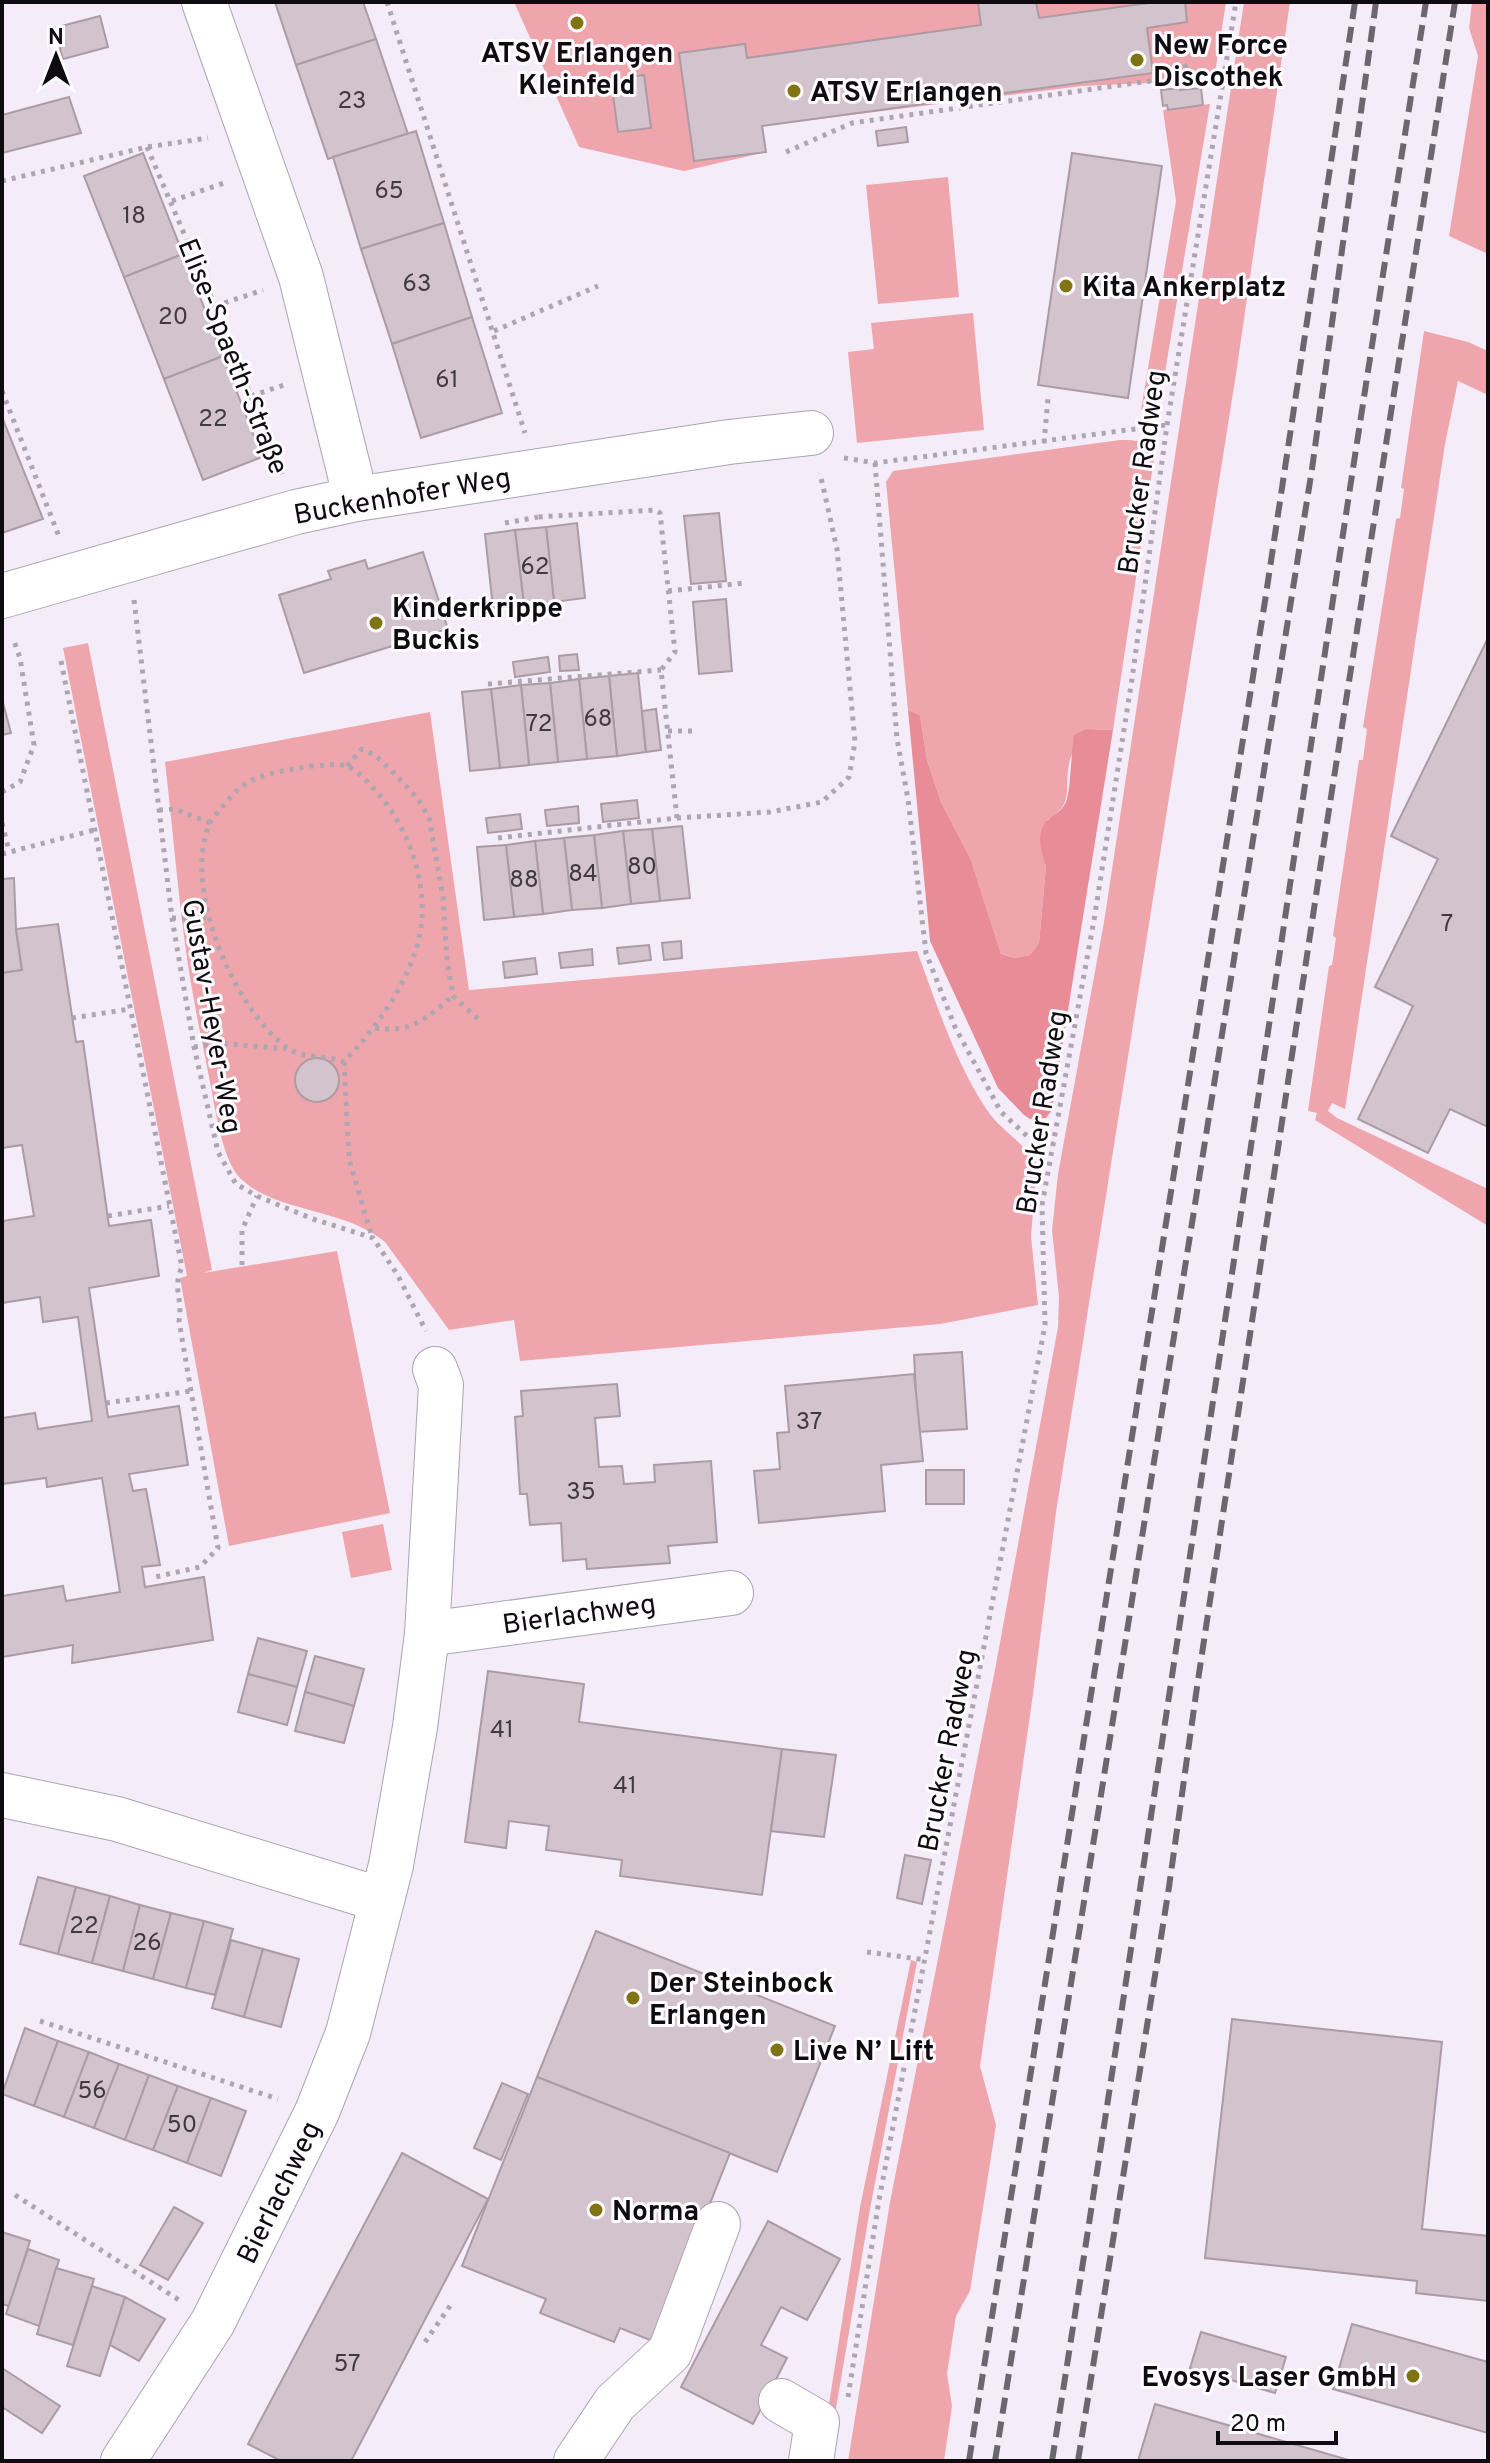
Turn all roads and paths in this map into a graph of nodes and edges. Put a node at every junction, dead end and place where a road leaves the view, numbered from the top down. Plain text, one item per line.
1 (204, 2) edge
2 (387, 2) edge
3 (1236, 2) edge
4 (1188, 65) dead end
5 (147, 147) junction
6 (256, 151) junction
7 (786, 152) dead end
8 (2, 181) edge
9 (172, 201) junction
10 (598, 286) dead end
11 (494, 331) junction
12 (2, 391) edge
13 (1048, 398) dead end
14 (1167, 425) junction
15 (811, 433) junction
16 (1044, 443) junction
17 (875, 463) junction
18 (537, 471) junction
19 (356, 499) junction
20 (296, 512) junction
21 (538, 517) junction
22 (505, 523) dead end
23 (129, 559) junction
24 (74, 575) junction
25 (745, 583) dead end
26 (668, 591) junction
27 (2, 596) edge
28 (13, 638) dead end
29 (61, 661) dead end
30 (661, 670) junction
31 (488, 684) dead end
32 (668, 731) junction
33 (698, 731) dead end
34 (347, 766) junction
35 (2, 792) edge
36 (159, 810) junction
37 (677, 818) junction
38 (2, 823) edge
39 (210, 823) junction
40 (94, 830) junction
41 (498, 838) dead end
42 (9, 851) junction
43 (2, 854) edge
44 (172, 918) junction
45 (210, 918) junction
46 (453, 996) junction
47 (130, 1009) junction
48 (72, 1018) dead end
49 (479, 1020) dead end
50 (375, 1028) junction
51 (194, 1047) junction
52 (287, 1049) junction
53 (344, 1062) junction
54 (1053, 1144) junction
55 (257, 1196) junction
56 (169, 1206) junction
57 (108, 1216) dead end
58 (373, 1238) junction
59 (242, 1265) dead end
60 (435, 1369) joint
61 (191, 1391) junction
62 (106, 1403) dead end
63 (155, 1577) dead end
64 (731, 1593) dead end
65 (427, 1634) junction
66 (2, 1795) edge
67 (382, 1900) junction
68 (867, 1952) dead end
69 (926, 1960) junction
70 (40, 2021) dead end
71 (317, 2112) junction
72 (15, 2195) dead end
73 (718, 2224) dead end
74 (452, 2303) dead end
75 (213, 2322) junction
76 (425, 2342) dead end
77 (848, 2400) dead end
78 (781, 2401) dead end
79 (123, 2461) edge
80 (576, 2461) edge
81 (811, 2461) edge

1 - 6 street
2 - 11 path
3 - 14 path, Brucker Radweg
4 - 7 path
5 - 6 path
5 - 8 path
5 - 9 path, Elise-Spaeth-Straße
6 - 9 path, Elise-Spaeth-Straße
6 - 19 street
9 - 20 path, Elise-Spaeth-Straße
10 - 11 path
11 - 18 path
12 - 24 path
13 - 16 path
14 - 16 path
14 - 54 path, Brucker Radweg
15 - 17 path
15 - 18 street, Buckenhofer Weg
15 - 37 path
16 - 17 path
17 - 54 path
18 - 19 street, Buckenhofer Weg
18 - 21 path
19 - 20 street, Buckenhofer Weg
20 - 23 street, Buckenhofer Weg
21 - 22 path
21 - 26 path
23 - 24 street, Buckenhofer Weg
23 - 36 path, Gustav-Heyer-Weg
24 - 27 street, Buckenhofer Weg
25 - 26 path
26 - 30 path
28 - 35 path
29 - 40 path
30 - 31 path
30 - 32 path
32 - 33 path
32 - 37 path
34 - 39 path
34 - 46 path
34 - 50 path
36 - 39 path
36 - 44 path, Gustav-Heyer-Weg
37 - 41 path
38 - 42 path
39 - 45 path
40 - 42 path
40 - 47 path
42 - 43 path
44 - 45 path
44 - 51 path, Gustav-Heyer-Weg
45 - 52 path
46 - 49 path
46 - 50 path
47 - 48 path
47 - 56 path
50 - 53 path
51 - 52 path
51 - 55 path, Gustav-Heyer-Weg
52 - 53 path
53 - 58 path
54 - 69 path, Brucker Radweg
55 - 58 path, Gustav-Heyer-Weg
55 - 59 path
56 - 57 path
56 - 61 path
58 - 60 path
60 - 65 street, Bierlachweg
61 - 62 path
61 - 63 path
64 - 65 street, Bierlachweg
65 - 67 street, Bierlachweg
66 - 67 street
67 - 71 street, Bierlachweg
68 - 69 path
69 - 77 path, Brucker Radweg
70 - 71 path
71 - 75 street, Bierlachweg
72 - 75 path
73 - 80 street
74 - 76 path
75 - 79 street, Bierlachweg
78 - 81 street

